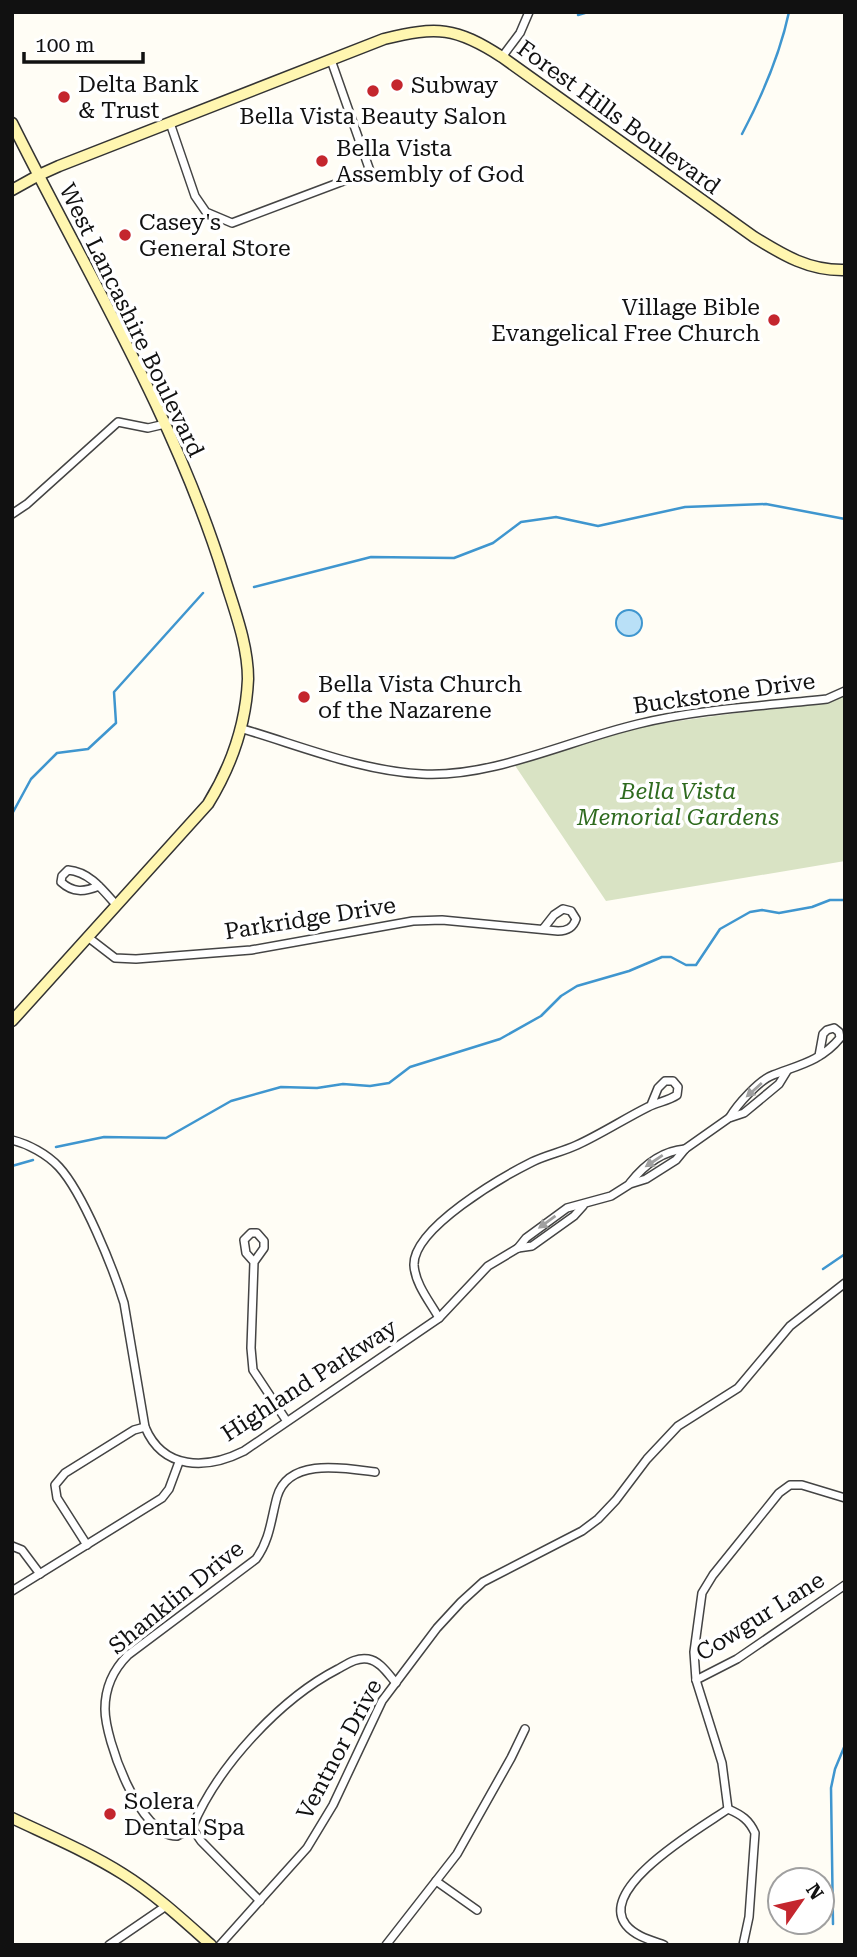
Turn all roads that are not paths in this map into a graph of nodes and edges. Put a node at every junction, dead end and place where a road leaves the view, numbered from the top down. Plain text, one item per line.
1 (529, 12) edge
2 (502, 57) junction
3 (331, 60) junction
4 (12, 123) edge
5 (170, 123) junction
6 (39, 175) junction
7 (12, 190) edge
8 (845, 270) edge
9 (165, 424) junction
10 (12, 514) edge
11 (845, 691) edge
12 (243, 729) junction
13 (99, 886) junction
14 (117, 906) junction
15 (543, 929) dead end
16 (89, 938) junction
17 (12, 1021) edge
18 (819, 1056) dead end
19 (651, 1105) dead end
20 (12, 1140) edge
21 (254, 1262) dead end
22 (845, 1283) edge
23 (439, 1318) junction
24 (286, 1420) junction
25 (145, 1427) junction
26 (179, 1462) junction
27 (375, 1472) dead end
28 (845, 1498) edge
29 (86, 1545) junction
30 (12, 1546) edge
31 (40, 1574) junction
32 (845, 1585) edge
33 (12, 1591) edge
34 (696, 1679) junction
35 (396, 1683) junction
36 (525, 1729) dead end
37 (729, 1809) junction
38 (12, 1818) edge
39 (192, 1828) junction
40 (436, 1881) junction
41 (260, 1901) junction
42 (166, 1906) junction
43 (477, 1910) dead end
44 (109, 1945) edge
45 (211, 1945) edge
46 (220, 1945) edge
47 (386, 1945) edge
48 (664, 1945) edge
49 (743, 1945) edge

1 - 2 street
2 - 3 main road, Forest Hills Boulevard
2 - 8 main road, Forest Hills Boulevard
3 - 5 main road, Forest Hills Boulevard
3 - 5 street
4 - 6 main road, West Lancashire Boulevard
5 - 6 main road, Forest Hills Boulevard
6 - 7 main road, Forest Hills Boulevard
6 - 9 main road, West Lancashire Boulevard
9 - 10 street
9 - 12 main road, West Lancashire Boulevard
11 - 12 street, Buckstone Drive
12 - 14 main road, West Lancashire Boulevard
13 - 13 street
13 - 14 street
14 - 16 main road, West Lancashire Boulevard
15 - 16 street, Parkridge Drive
16 - 17 main road, West Lancashire Boulevard
18 - 23 street, Highland Parkway
19 - 23 street
20 - 25 street
21 - 24 street
22 - 35 street, Ventnor Drive
23 - 24 street, Highland Parkway
24 - 26 street, Highland Parkway
25 - 26 street
25 - 29 street
26 - 29 street
27 - 39 street, Shanklin Drive
28 - 34 street
29 - 31 street
30 - 31 street
31 - 33 street
32 - 34 street, Cowgur Lane
34 - 37 street
35 - 39 street
35 - 41 street, Ventnor Drive
36 - 40 street
37 - 48 street
37 - 49 street
38 - 42 main road
39 - 41 street
40 - 43 street
40 - 47 street
41 - 46 street, Ventnor Drive
42 - 44 street
42 - 45 main road

